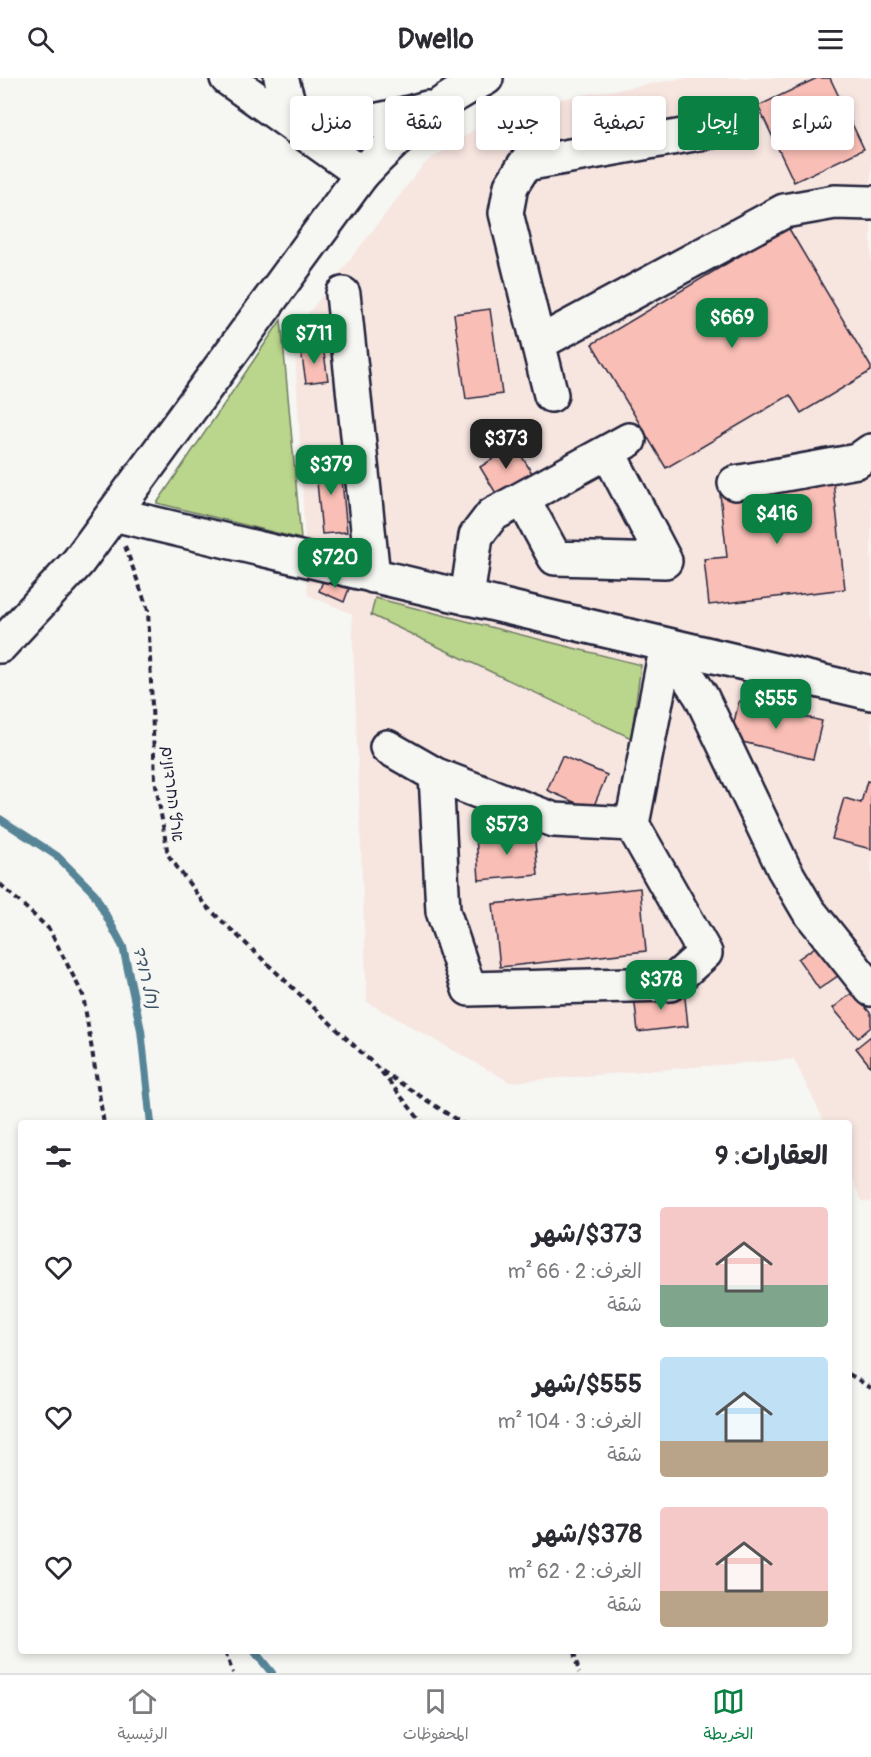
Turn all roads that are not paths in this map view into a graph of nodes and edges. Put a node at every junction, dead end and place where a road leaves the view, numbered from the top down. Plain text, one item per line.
1 (226, 78) edge
2 (281, 78) edge
3 (486, 78) edge
4 (455, 96) edge
5 (290, 107) edge
6 (290, 123) edge
7 (678, 137) edge
8 (328, 150) edge
9 (385, 150) edge
10 (362, 174) junction
11 (871, 203) edge
12 (342, 294) dead end
13 (538, 343) junction
14 (551, 395) dead end
15 (871, 451) edge
16 (735, 483) dead end
17 (523, 498) junction
18 (113, 514) junction
19 (373, 576) junction
20 (466, 598) junction
21 (666, 645) junction
22 (0, 646) edge
23 (871, 693) edge
24 (387, 747) dead end
25 (436, 775) junction
26 (632, 824) junction
27 (871, 989) edge

1 - 6 street
2 - 5 street
3 - 4 street
7 - 13 street
8 - 10 street
9 - 10 street
10 - 18 street
11 - 13 street
12 - 19 street
13 - 14 street
15 - 16 street
17 - 17 street
17 - 20 street
18 - 19 street
18 - 22 street
19 - 20 street
20 - 21 street
21 - 23 street
21 - 26 street
21 - 27 street
24 - 25 street
25 - 26 street
25 - 26 street

